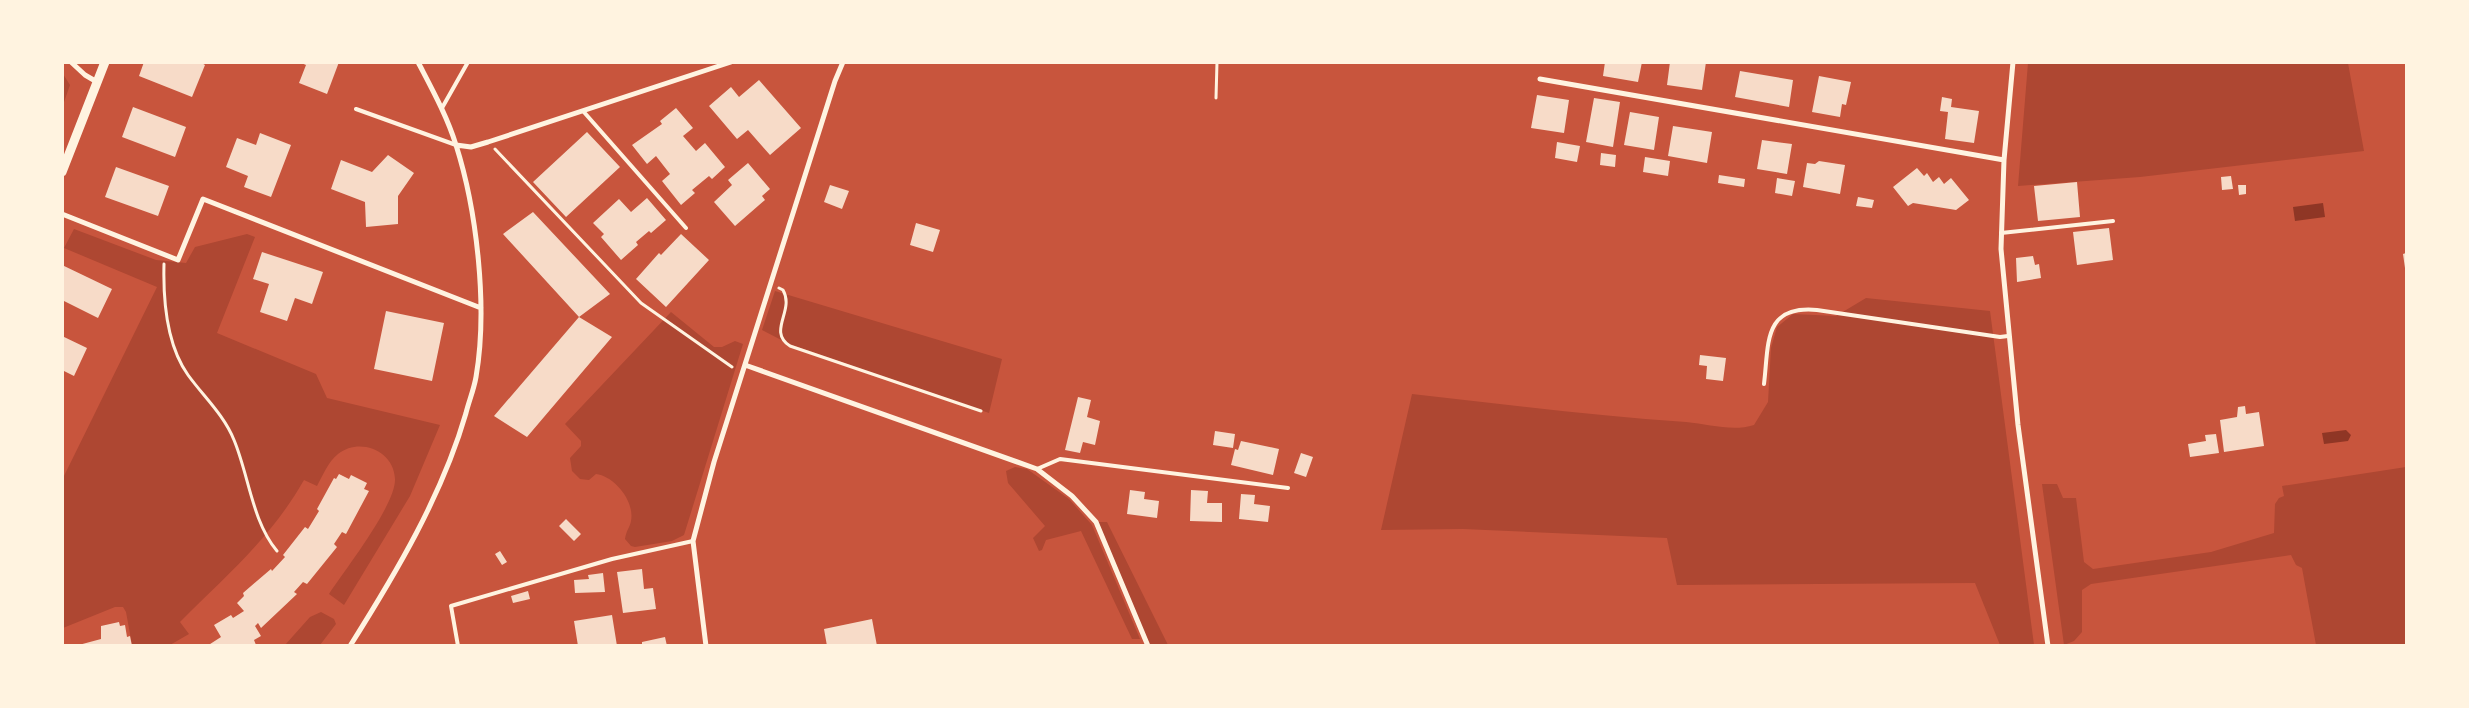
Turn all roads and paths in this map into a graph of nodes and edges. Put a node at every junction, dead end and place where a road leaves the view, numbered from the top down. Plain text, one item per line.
1 (71, 62) edge
2 (105, 62) edge
3 (418, 62) edge
4 (468, 62) edge
5 (731, 62) edge
6 (843, 62) edge
7 (1217, 62) edge
8 (2013, 62) edge
9 (1540, 79) dead end
10 (97, 82) junction
11 (1216, 98) dead end
12 (442, 108) junction
13 (356, 109) dead end
14 (583, 111) junction
15 (488, 142) junction
16 (456, 145) junction
17 (2004, 160) junction
18 (62, 172) edge
19 (62, 214) edge
20 (2113, 221) dead end
21 (686, 228) dead end
22 (2001, 233) junction
23 (165, 254) junction
24 (772, 284) junction
25 (481, 308) junction
26 (2008, 336) junction
27 (745, 365) junction
28 (1764, 384) dead end
29 (981, 411) dead end
30 (1037, 469) junction
31 (1288, 488) dead end
32 (693, 541) junction
33 (277, 551) dead end
34 (350, 646) edge
35 (458, 646) edge
36 (706, 646) edge
37 (1148, 646) edge
38 (2048, 646) edge

1 - 10 street
2 - 10 street
3 - 12 street
4 - 12 lane
5 - 14 street
6 - 24 street
7 - 11 path
8 - 17 street
9 - 17 street
10 - 18 street
12 - 16 street
13 - 16 lane
14 - 15 street
14 - 21 lane
15 - 16 street
15 - 27 path
16 - 25 street
17 - 22 street
19 - 23 street
20 - 22 lane
22 - 26 street
23 - 25 street
23 - 33 path
24 - 27 street
24 - 29 path
25 - 34 street
26 - 28 lane
26 - 38 street
27 - 30 street
27 - 32 street
30 - 31 lane
30 - 37 street
32 - 35 lane
32 - 36 street

